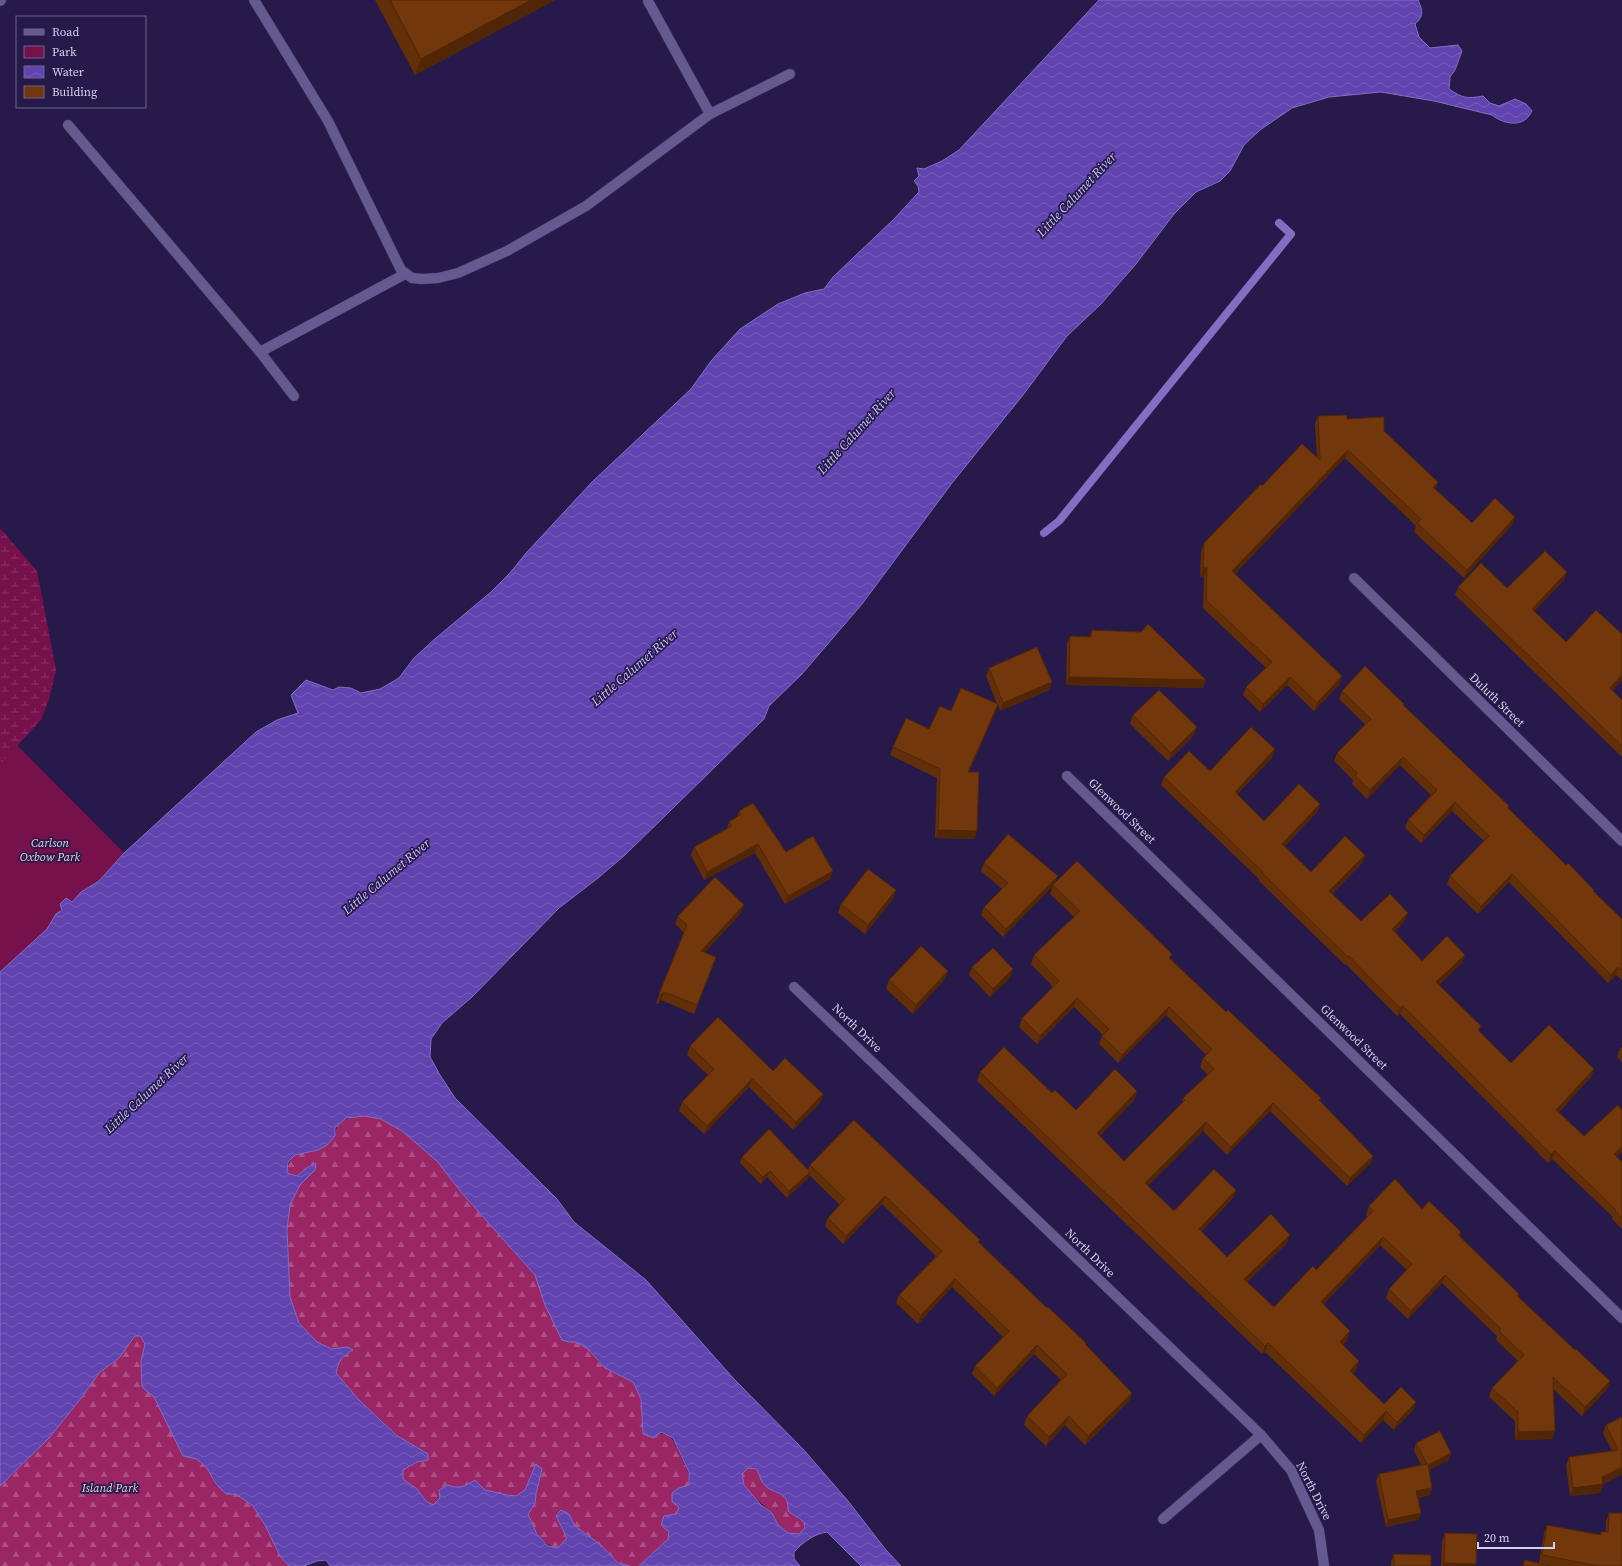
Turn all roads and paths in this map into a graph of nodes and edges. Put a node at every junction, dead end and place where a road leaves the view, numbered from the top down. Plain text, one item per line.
1 (254, 0) edge
2 (650, 0) edge
3 (790, 74) dead end
4 (710, 114) junction
5 (68, 125) dead end
6 (405, 274) junction
7 (260, 352) junction
8 (294, 396) dead end
9 (1354, 578) dead end
10 (1067, 776) dead end
11 (1622, 840) edge
12 (794, 987) dead end
13 (1622, 1318) edge
14 (1261, 1435) junction
15 (1163, 1520) dead end
16 (1324, 1566) edge

1 - 6 street
2 - 4 street
3 - 4 street
4 - 6 street
5 - 7 street
6 - 7 street
7 - 8 street
9 - 11 street, Duluth Street
10 - 13 street, Glenwood Street
12 - 14 street, North Drive
14 - 15 street
14 - 16 street, North Drive

